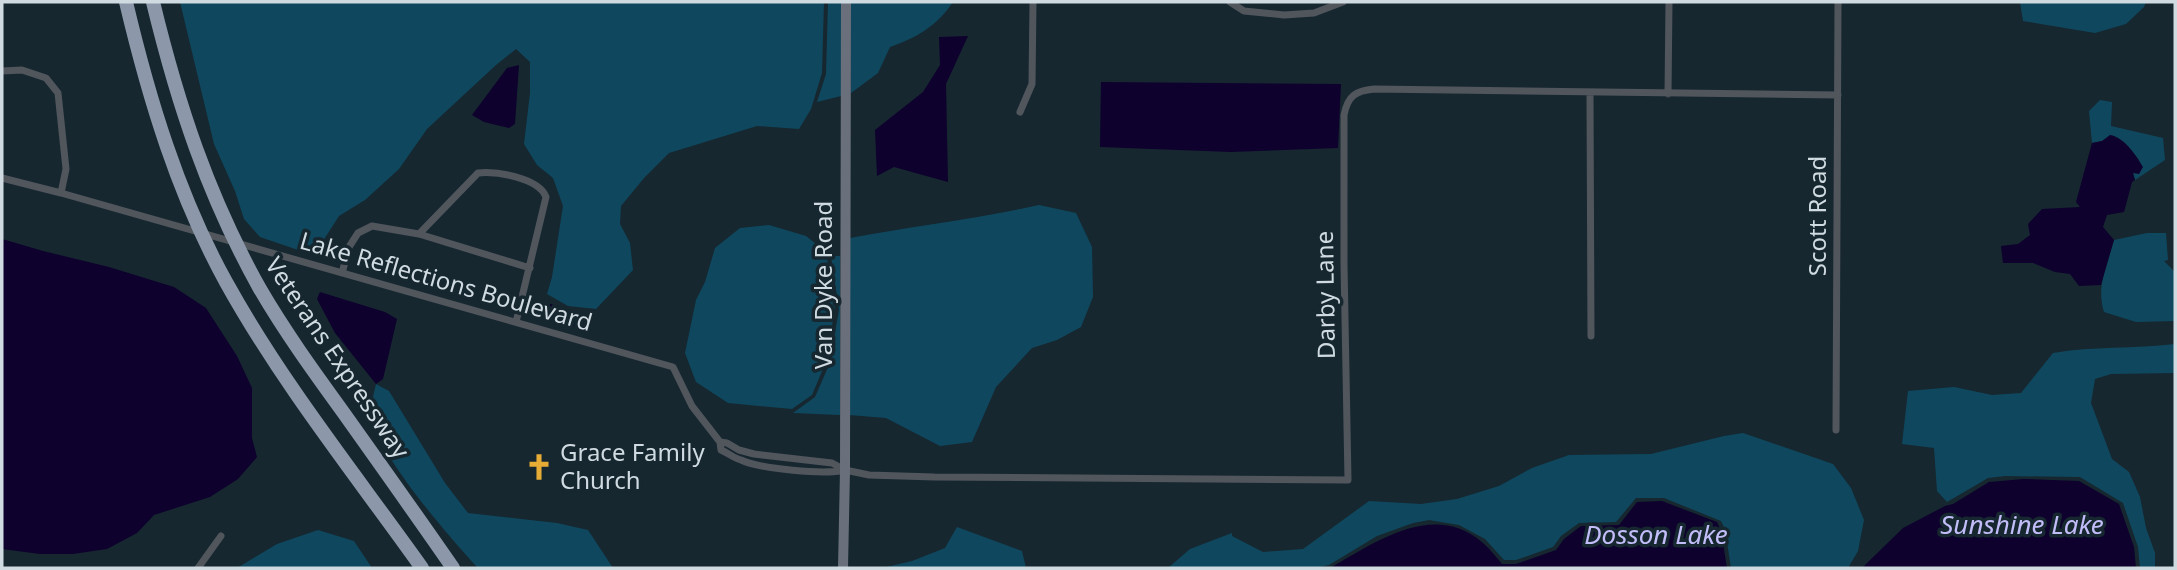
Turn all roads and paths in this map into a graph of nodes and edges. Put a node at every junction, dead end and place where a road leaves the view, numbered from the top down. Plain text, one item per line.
1 (126, 2) edge
2 (153, 2) edge
3 (846, 2) edge
4 (1033, 2) edge
5 (1230, 2) edge
6 (1343, 2) edge
7 (1669, 2) edge
8 (1838, 2) edge
9 (2, 71) edge
10 (1590, 93) junction
11 (1668, 94) junction
12 (1838, 95) junction
13 (1020, 112) dead end
14 (2, 178) edge
15 (61, 193) junction
16 (419, 234) junction
17 (530, 268) junction
18 (342, 273) junction
19 (516, 322) junction
20 (1591, 336) dead end
21 (1836, 430) dead end
22 (845, 470) junction
23 (221, 536) dead end
24 (198, 568) edge
25 (422, 568) edge
26 (453, 568) edge
27 (843, 568) edge

1 - 25 highway, Veterans Expressway
2 - 26 highway, Veterans Expressway
3 - 22 main road, Van Dyke Road
4 - 13 street
5 - 6 street
7 - 11 street
8 - 12 street, Scott Road
9 - 15 street
10 - 11 street, Darby Lane
10 - 20 street
10 - 22 street, Darby Lane
11 - 12 street, Darby Lane
12 - 21 street, Scott Road
14 - 15 street, Lake Reflections Boulevard
15 - 18 street, Lake Reflections Boulevard
16 - 17 street
16 - 17 street
16 - 18 street
17 - 19 street
18 - 19 street, Lake Reflections Boulevard
19 - 22 street, Lake Reflections Boulevard
22 - 27 main road, Van Dyke Road
23 - 24 street

